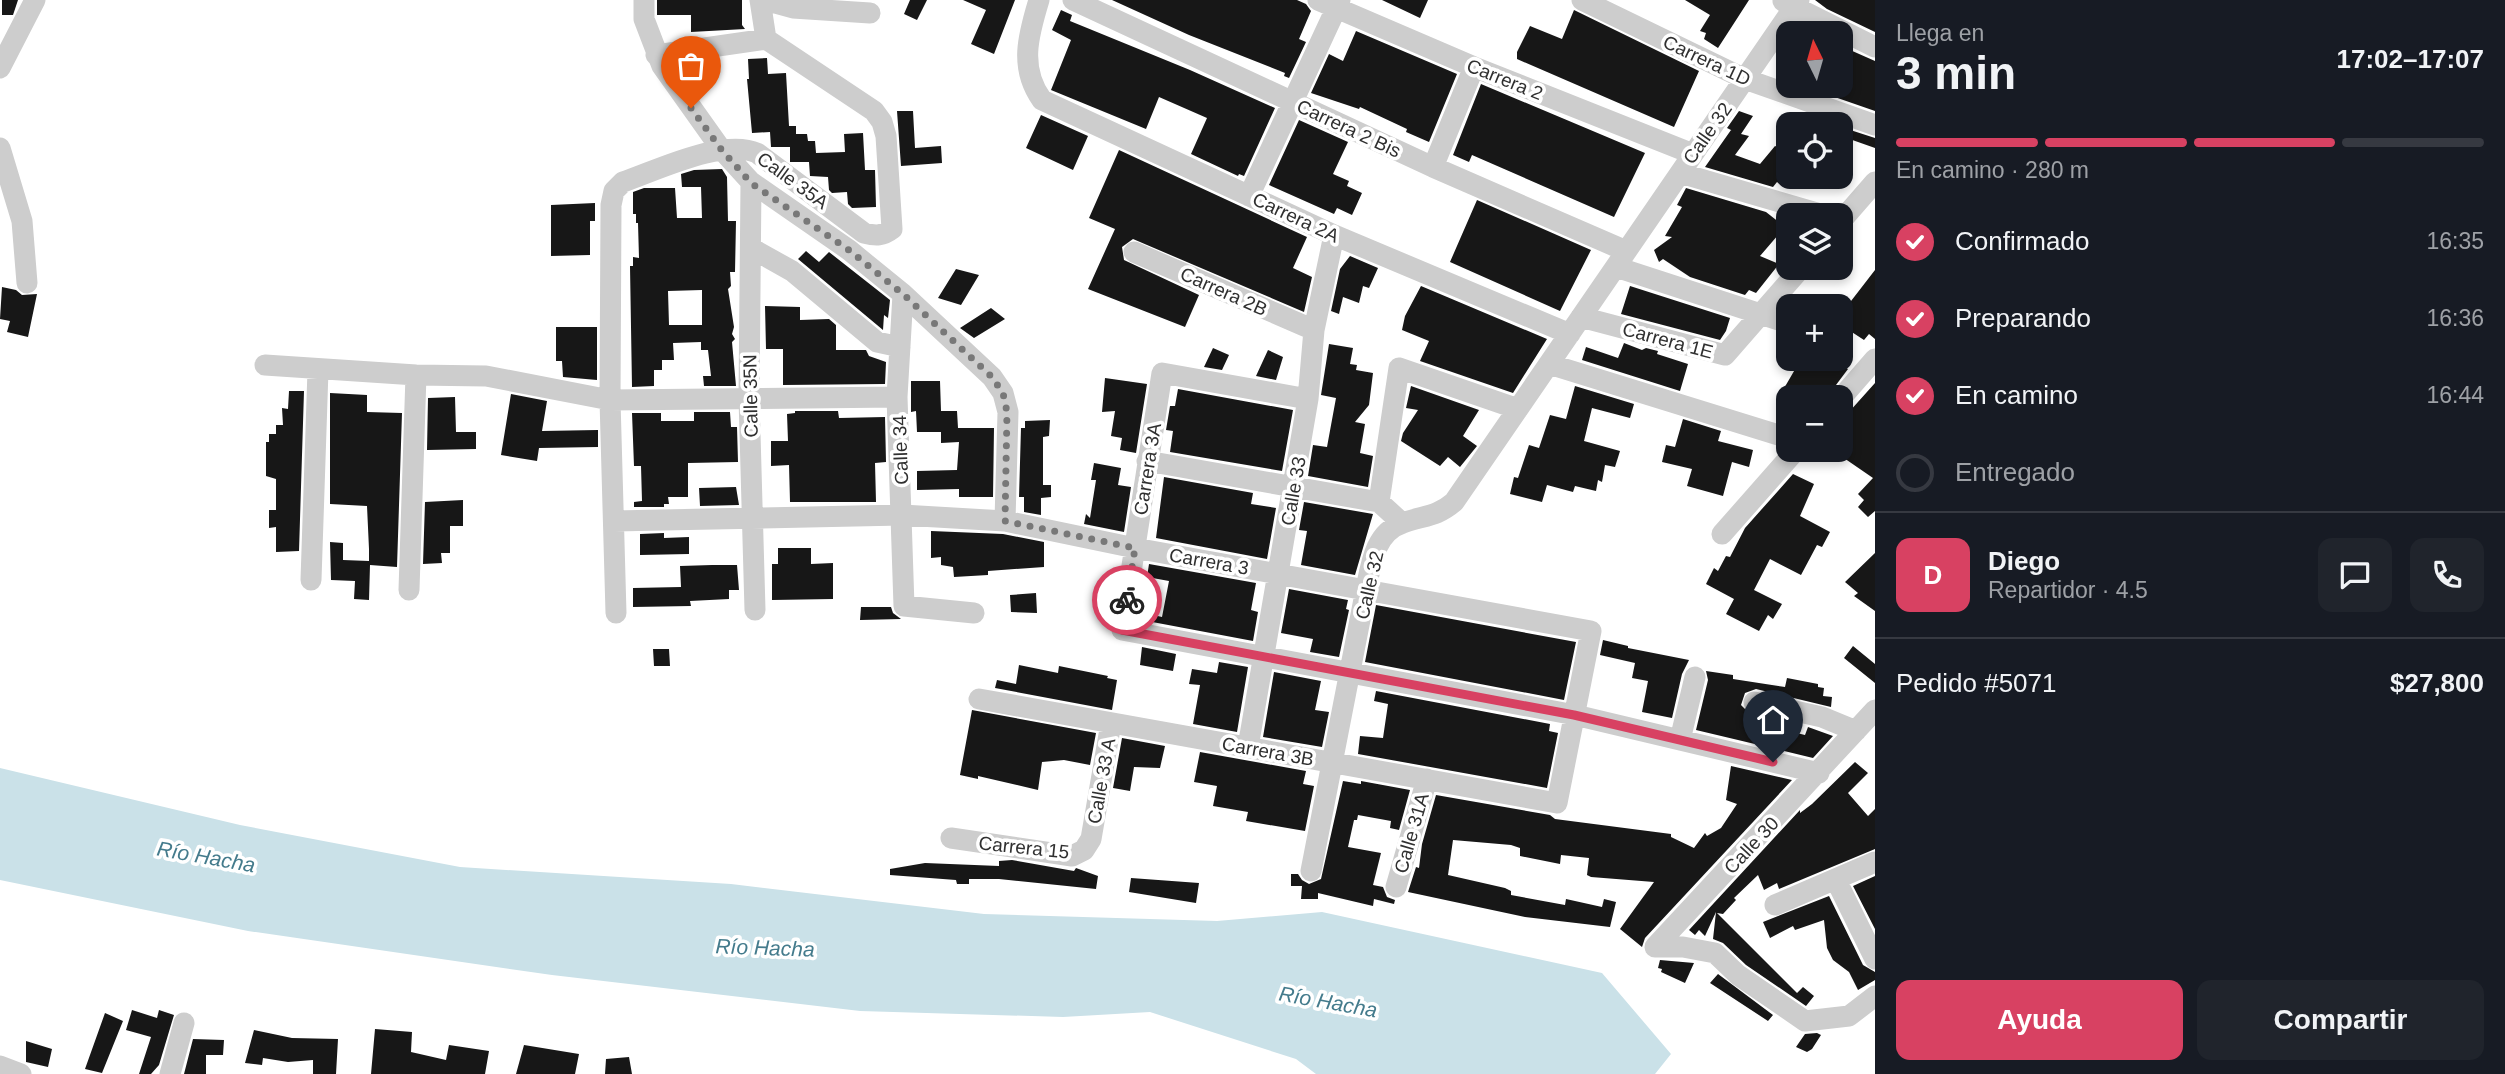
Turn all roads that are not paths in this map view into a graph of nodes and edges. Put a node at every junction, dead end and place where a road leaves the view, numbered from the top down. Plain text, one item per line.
1 (35, 0) edge
2 (644, 0) edge
3 (762, 0) edge
4 (1039, 0) edge
5 (1073, 0) edge
6 (1582, 0) edge
7 (1331, 3) edge
8 (1792, 3) edge
9 (1117, 9) edge
10 (870, 13) dead end
11 (766, 40) junction
12 (1875, 47) edge
13 (656, 55) junction
14 (1, 63) edge
15 (1474, 67) junction
16 (1745, 79) junction
17 (1293, 102) junction
18 (1875, 125) edge
19 (0, 148) edge
20 (721, 149) junction
21 (1693, 154) junction
22 (1433, 167) junction
23 (1680, 173) junction
24 (1875, 182) edge
25 (751, 183) junction
26 (1250, 196) junction
27 (1783, 203) edge
28 (1853, 207) edge
29 (1334, 234) junction
30 (751, 248) junction
31 (1134, 252) dead end
32 (1621, 259) junction
33 (1791, 280) edge
34 (27, 283) dead end
35 (903, 294) junction
36 (1760, 315) junction
37 (1776, 320) edge
38 (1575, 326) junction
39 (1314, 330) junction
40 (900, 347) junction
41 (1875, 359) edge
42 (1549, 364) junction
43 (265, 365) dead end
44 (317, 370) junction
45 (416, 375) junction
46 (1852, 385) edge
47 (897, 397) junction
48 (749, 398) junction
49 (1308, 399) junction
50 (611, 400) junction
51 (1518, 409) junction
52 (1776, 434) edge
53 (1147, 461) junction
54 (1785, 462) edge
55 (1294, 486) junction
56 (1379, 502) junction
57 (902, 515) junction
58 (753, 518) junction
59 (614, 521) junction
60 (1005, 521) junction
61 (1402, 523) junction
62 (1722, 534) dead end
63 (1135, 548) junction
64 (1278, 573) junction
65 (311, 580) dead end
66 (1366, 589) junction
67 (409, 590) dead end
68 (755, 610) dead end
69 (616, 613) dead end
70 (974, 613) dead end
71 (1263, 656) junction
72 (1351, 673) junction
73 (1695, 677) dead end
74 (979, 699) dead end
75 (1754, 702) dead end
76 (1875, 710) edge
77 (1574, 715) junction
78 (1111, 723) junction
79 (1856, 732) junction
80 (1680, 740) junction
81 (1248, 747) junction
82 (1333, 763) junction
83 (1819, 773) junction
84 (1427, 779) junction
85 (951, 838) dead end
86 (1091, 839) joint
87 (1875, 862) edge
88 (1311, 871) dead end
89 (1836, 880) junction
90 (1396, 887) dead end
91 (1775, 905) dead end
92 (1875, 959) edge
93 (1875, 996) edge
94 (184, 1023) dead end
95 (0, 1066) edge
96 (21, 1074) edge
97 (170, 1074) edge

1 - 14 street
2 - 13 street
3 - 10 street
3 - 11 street
4 - 26 street, Carrera 2A
5 - 9 street, Carrera 2 Bis
6 - 16 street, Carrera 1D
7 - 15 street, Carrera 2
7 - 17 street
8 - 12 street
8 - 16 street, Calle 32
9 - 17 street, Carrera 2 Bis
11 - 13 street
11 - 20 street, Calle 35A
13 - 20 street
15 - 21 street, Carrera 2
15 - 22 street
16 - 18 street, Carrera 1D
16 - 21 street, Calle 32
17 - 22 street, Carrera 2 Bis
17 - 26 street
19 - 34 street
20 - 25 street
20 - 50 street, Calle 35A
21 - 23 street, Calle 32
22 - 32 street, Carrera 2 Bis
23 - 27 street
23 - 32 street, Calle 32
24 - 28 street
25 - 30 street, Calle 35N
25 - 35 street
26 - 29 street, Carrera 2A
29 - 38 street, Carrera 2A
29 - 39 street, Calle 33
30 - 40 street
30 - 48 street, Calle 35N
31 - 39 street, Carrera 2B
32 - 36 street
32 - 38 street, Calle 32
33 - 36 street, Carrera 1E
35 - 40 street, Calle 34
35 - 60 street
36 - 37 street
36 - 38 street, Carrera 1E
38 - 42 street, Calle 32
39 - 49 street, Calle 33
40 - 47 street, Calle 34
41 - 46 street
42 - 51 street, Calle 32
42 - 52 street
43 - 44 street
44 - 45 street
44 - 65 street
45 - 50 street
45 - 67 street
47 - 48 street
47 - 57 street, Calle 34
48 - 50 street
48 - 58 street, Calle 35N
49 - 53 street, Carrera 3A
49 - 55 street, Calle 33
50 - 59 street, Calle 35A
51 - 56 street
51 - 61 street, Calle 32
53 - 55 street
53 - 63 street, Carrera 3A
54 - 62 street
55 - 56 street
55 - 64 street, Calle 33
56 - 61 street
57 - 58 street, Carrera 3
57 - 60 street, Carrera 3
57 - 70 street, Calle 34
58 - 59 street, Carrera 3
58 - 68 street, Calle 35N
59 - 69 street, Calle 35A
60 - 63 street, Carrera 3
61 - 66 street, Calle 32
63 - 64 street, Carrera 3
63 - 71 street, Carrera 3A
64 - 66 street, Carrera 3
64 - 71 street, Calle 33
66 - 72 street, Calle 32
66 - 77 street, Carrera 3
71 - 72 street, Carrera 3A
71 - 81 street, Calle 33
72 - 77 street, Carrera 3A
72 - 82 street, Calle 32
73 - 80 street
74 - 78 street, Carrera 3B
75 - 79 street
76 - 79 street, Calle 30
77 - 80 street, Carrera 3A
77 - 84 street, Carrera 3B
78 - 81 street, Carrera 3B
78 - 86 street, Calle 33 A
79 - 83 street, Calle 30
80 - 83 street, Carrera 3A
81 - 82 street, Carrera 3B
82 - 84 street, Carrera 3B
82 - 88 street, Calle 32
83 - 93 street, Calle 30
84 - 90 street, Calle 31A
85 - 86 street, Carrera 15
87 - 89 street
89 - 91 street
89 - 92 street
94 - 97 street
95 - 96 street

